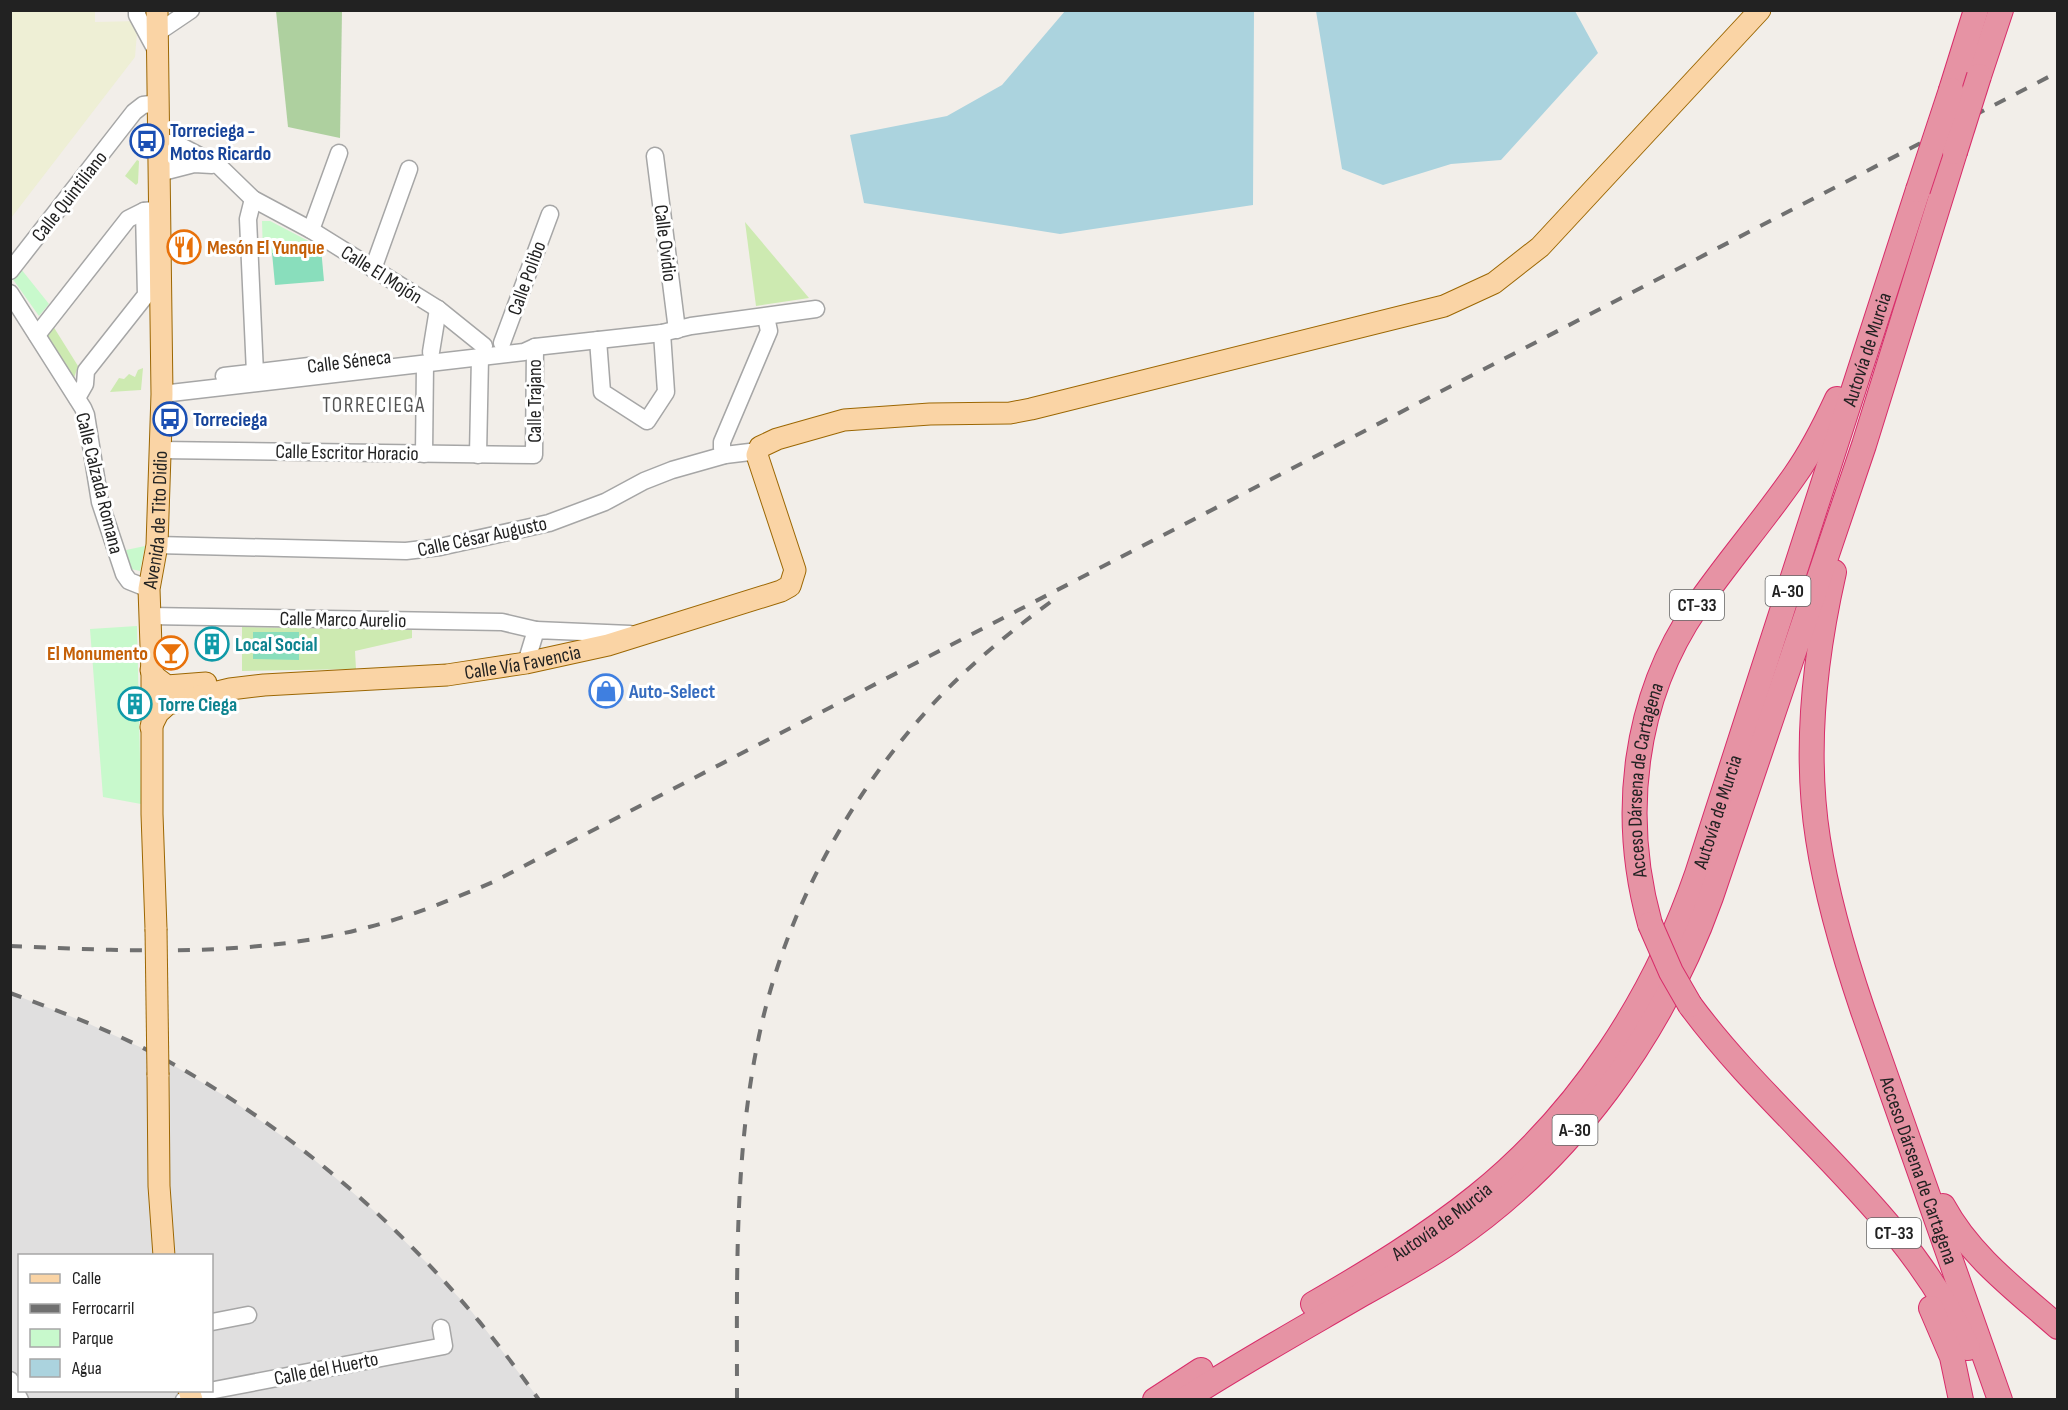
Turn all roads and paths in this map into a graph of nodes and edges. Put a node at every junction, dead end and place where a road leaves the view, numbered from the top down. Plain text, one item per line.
1 (137, 10) edge
2 (157, 10) edge
3 (191, 10) edge
4 (1760, 10) edge
5 (1976, 10) edge
6 (2001, 10) edge
7 (157, 43) junction
8 (158, 103) junction
9 (159, 142) junction
10 (339, 153) dead end
11 (655, 156) dead end
12 (219, 165) junction
13 (409, 169) dead end
14 (159, 173) junction
15 (253, 199) junction
16 (152, 211) junction
17 (550, 214) dead end
18 (311, 230) junction
19 (373, 268) junction
20 (10, 271) edge
21 (10, 293) edge
22 (438, 309) junction
23 (816, 309) dead end
24 (766, 317) junction
25 (1874, 324) junction
26 (670, 332) junction
27 (37, 335) junction
28 (598, 340) junction
29 (502, 343) junction
30 (535, 347) junction
31 (482, 351) junction
32 (428, 358) junction
33 (255, 372) junction
34 (161, 389) junction
35 (77, 398) junction
36 (1864, 445) junction
37 (160, 450) junction
38 (758, 451) junction
39 (424, 454) junction
40 (478, 454) junction
41 (725, 455) junction
42 (534, 456) joint
43 (157, 545) junction
44 (149, 589) junction
45 (149, 616) junction
46 (536, 630) junction
47 (643, 635) junction
48 (526, 663) junction
49 (162, 695) junction
50 (1877, 1049) junction
51 (1763, 1091) junction
52 (164, 1254) edge
53 (1327, 1305) junction
54 (248, 1314) dead end
55 (213, 1322) edge
56 (2058, 1327) edge
57 (441, 1328) dead end
58 (10, 1380) edge
59 (212, 1392) edge
60 (213, 1392) edge
61 (189, 1397) edge
62 (20, 1400) edge
63 (1155, 1400) edge
64 (1185, 1400) edge
65 (1961, 1400) edge
66 (1989, 1400) edge
67 (2000, 1400) edge

1 - 7 street
2 - 7 main road, Avenida de Tito Didio
3 - 7 street
4 - 38 main road
5 - 25 highway, Autovía de Murcia / A-30, bridge
6 - 36 highway, Autovía de Murcia / A-30, bridge
7 - 8 main road, Avenida de Tito Didio
8 - 9 main road, Avenida de Tito Didio
8 - 20 street, Calle Quintiliano
9 - 12 street, Calle El Mojón
9 - 14 main road, Avenida de Tito Didio
10 - 18 street
11 - 26 street, Calle Ovidio
12 - 14 street
12 - 15 street, Calle El Mojón
13 - 19 street
14 - 16 main road, Avenida de Tito Didio
15 - 18 street, Calle El Mojón
15 - 33 street
16 - 27 street
16 - 34 main road, Avenida de Tito Didio
16 - 35 street
17 - 29 street, Calle Polibo
18 - 19 street, Calle El Mojón
19 - 22 street, Calle El Mojón
21 - 27 street, Calle Calzada Romana
22 - 31 street, Calle El Mojón
22 - 32 street
23 - 24 street, Calle Séneca
24 - 26 street, Calle Séneca
24 - 41 street
25 - 51 highway, Acceso Dársena de Cartagena / CT-33, bridge
25 - 53 highway, Autovía de Murcia / A-30
26 - 28 street, Calle Séneca
26 - 28 street, Calle Ovidio
27 - 35 street, Calle Calzada Romana
28 - 30 street, Calle Séneca
29 - 30 street, Calle Séneca
29 - 31 street, Calle Séneca
30 - 31 street, Calle Séneca
30 - 42 street, Calle Trajano
31 - 32 street, Calle Séneca
31 - 40 street
32 - 33 street, Calle Séneca
32 - 34 street, Calle Séneca
32 - 39 street
33 - 34 street, Calle Séneca
34 - 37 main road, Avenida de Tito Didio
35 - 44 street, Calle Calzada Romana
36 - 50 highway, Acceso Dársena de Cartagena / CT-33
36 - 53 highway, Autovía de Murcia / A-30
37 - 39 street, Calle Escritor Horacio
37 - 43 main road, Avenida de Tito Didio
38 - 41 street, Calle César Augusto
38 - 47 main road, Calle Vía Favencia
39 - 40 street, Calle Escritor Horacio
40 - 42 street, Calle Escritor Horacio
41 - 43 street, Calle César Augusto
43 - 44 main road, Avenida de Tito Didio
44 - 45 main road, Avenida de Tito Didio
45 - 46 street, Calle Marco Aurelio
45 - 49 main road, Avenida de Tito Didio
46 - 47 street, Calle Marco Aurelio
46 - 48 street
47 - 48 main road, Calle Vía Favencia
48 - 49 main road, Calle Vía Favencia
49 - 52 main road, bridge
50 - 56 highway
50 - 67 highway, Acceso Dársena de Cartagena / CT-33
51 - 65 highway
51 - 66 highway, Acceso Dársena de Cartagena / CT-33
53 - 63 highway, Autovía de Murcia / A-30
53 - 64 highway, Autovía de Murcia / A-30
54 - 55 street
57 - 60 street, Calle del Huerto
58 - 62 street
59 - 61 street, Calle del Huerto

